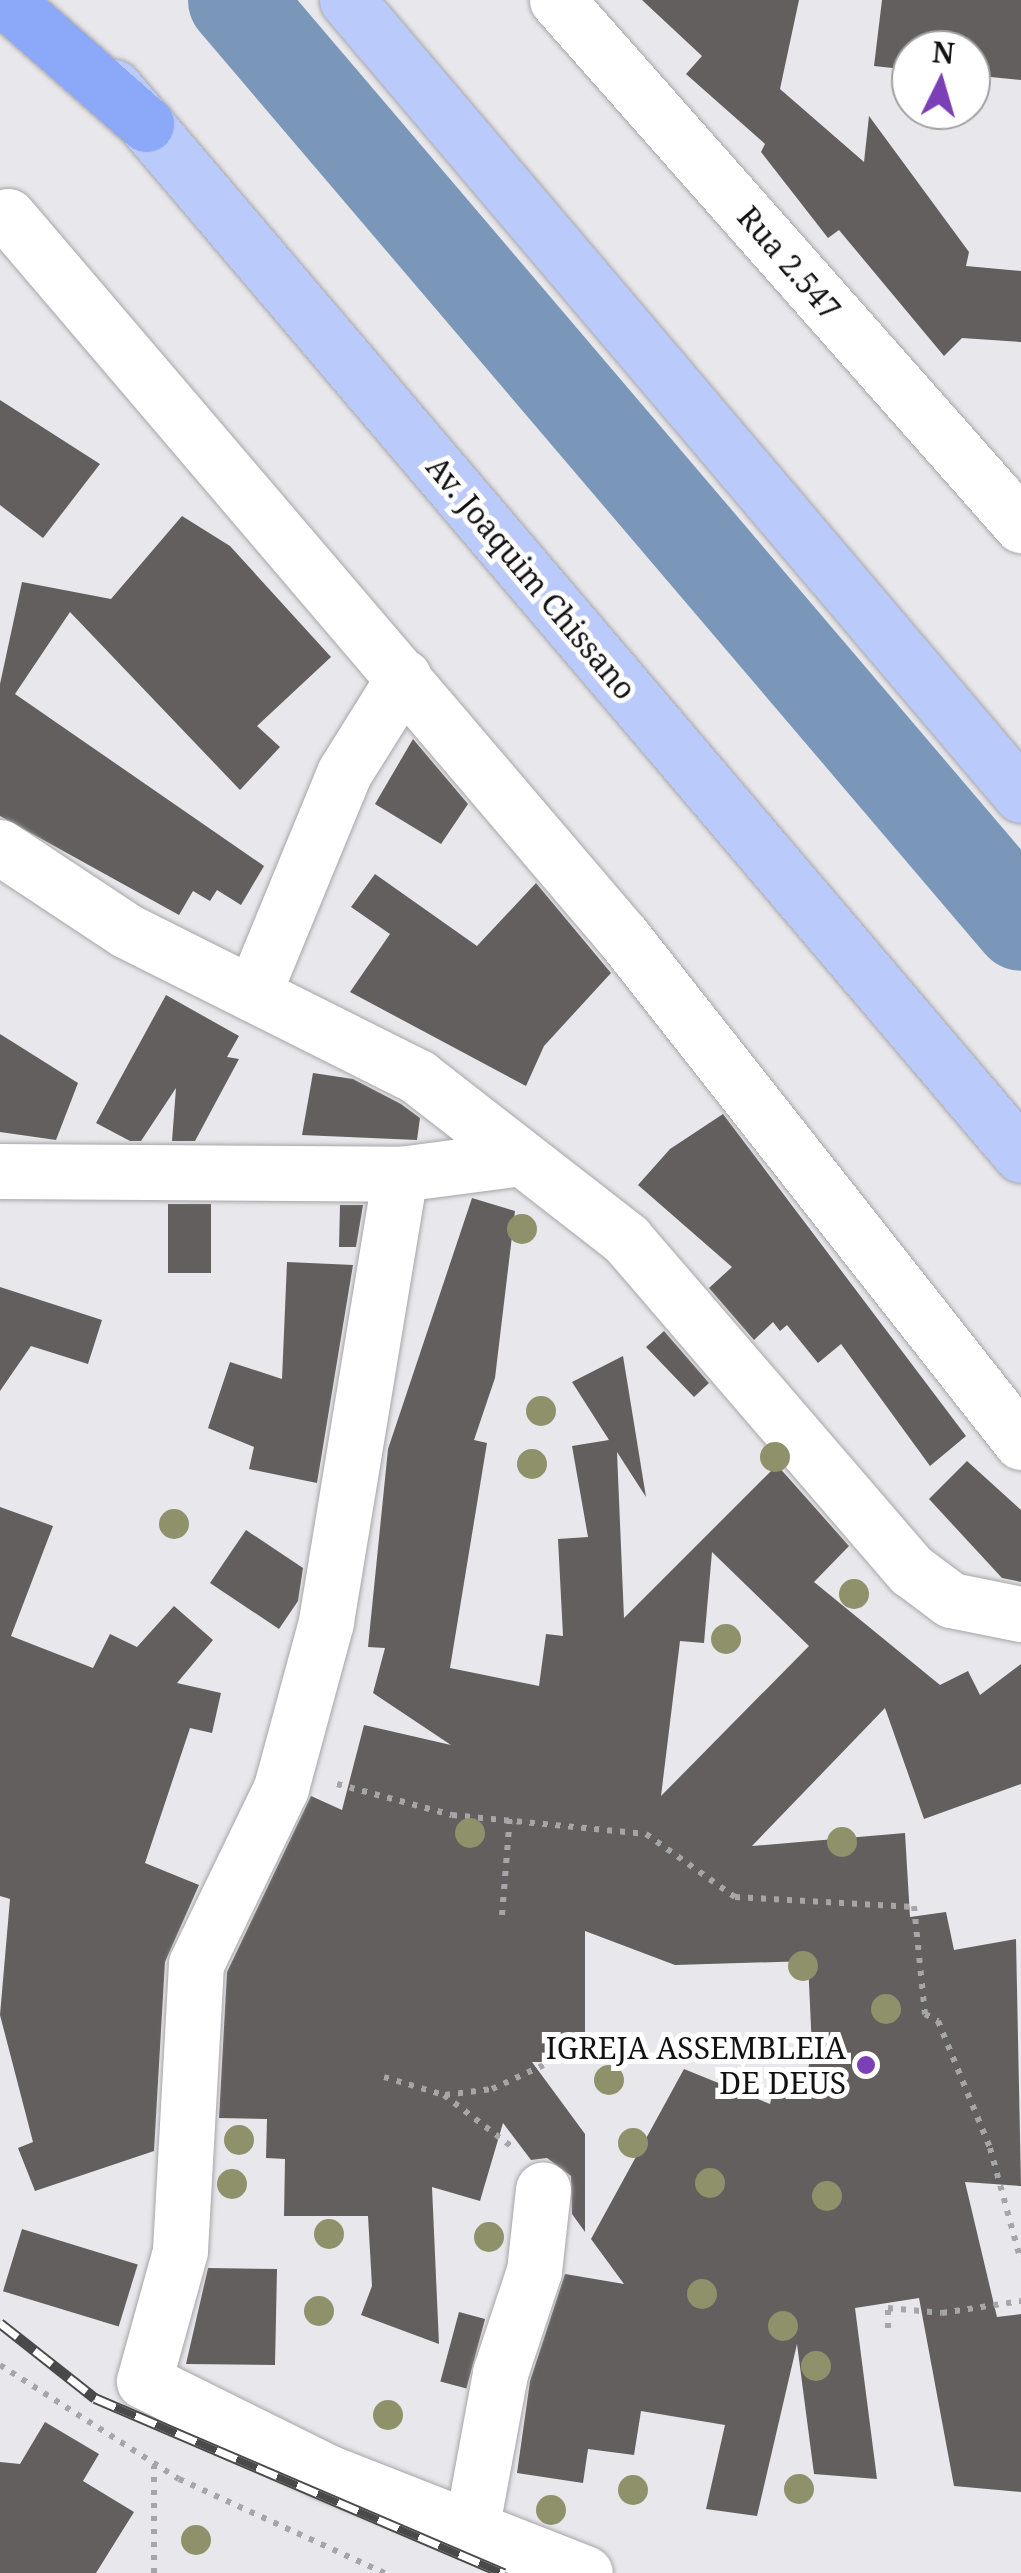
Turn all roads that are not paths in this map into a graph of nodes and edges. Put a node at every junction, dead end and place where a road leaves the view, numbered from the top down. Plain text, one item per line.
1 (5, 0) edge
2 (42, 0) edge
3 (347, 0) edge
4 (557, 0) edge
5 (146, 124) junction
6 (8, 216) dead end
7 (1021, 524) edge
8 (404, 677) junction
9 (1021, 795) edge
10 (0, 847) edge
11 (253, 994) junction
12 (1021, 1155) edge
13 (514, 1159) junction
14 (0, 1171) edge
15 (400, 1174) junction
16 (1021, 1442) edge
17 (1021, 1614) edge
18 (542, 2188) road end
19 (471, 2530) junction
20 (585, 2573) edge

1 - 5 highway
2 - 5 main road, Av. Joaquim Chissano
3 - 9 main road
4 - 7 street, Rua 2.547
5 - 12 main road, Av. Joaquim Chissano
6 - 8 street
8 - 11 street
8 - 16 street
10 - 11 street
11 - 13 street
13 - 15 street
13 - 17 street
14 - 15 street
15 - 19 street
18 - 19 street
19 - 20 street

